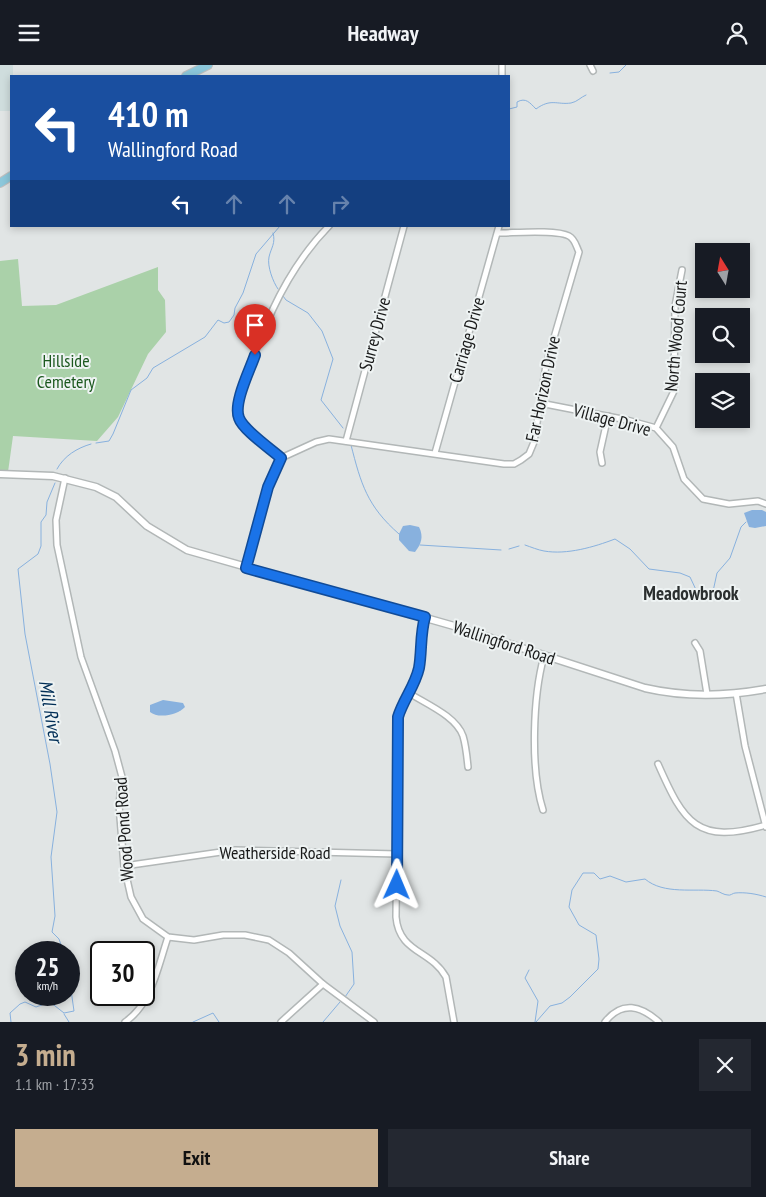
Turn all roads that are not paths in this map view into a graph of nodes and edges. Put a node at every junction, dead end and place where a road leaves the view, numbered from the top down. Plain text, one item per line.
1 (208, 65) edge
2 (590, 65) edge
3 (593, 71) dead end
4 (188, 75) edge
5 (328, 227) edge
6 (404, 227) edge
7 (499, 227) edge
8 (498, 233) junction
9 (682, 270) dead end
10 (540, 403) junction
11 (608, 416) junction
12 (656, 428) junction
13 (346, 441) junction
14 (435, 453) junction
15 (281, 458) junction
16 (602, 463) dead end
17 (0, 474) edge
18 (65, 479) junction
19 (766, 504) edge
20 (246, 568) junction
21 (425, 617) junction
22 (695, 643) dead end
23 (544, 656) junction
24 (766, 689) edge
25 (409, 693) junction
26 (736, 693) junction
27 (708, 694) junction
28 (658, 764) dead end
29 (468, 767) dead end
30 (542, 810) dead end
31 (766, 826) edge
32 (397, 854) junction
33 (124, 866) junction
34 (168, 937) junction
35 (323, 984) junction
36 (125, 1022) edge
37 (281, 1022) edge
38 (374, 1022) edge
39 (454, 1022) edge
40 (605, 1022) edge
41 (660, 1022) edge

1 - 4 main road
2 - 3 street
5 - 15 street
6 - 13 street, Surrey Drive
7 - 8 street, Carriage Drive
8 - 10 street, Far Horizon Drive
8 - 14 street, Carriage Drive
9 - 12 street, North Wood Court
10 - 11 street, Village Drive
10 - 14 street, Far Horizon Drive
11 - 12 street, Village Drive
11 - 16 street
12 - 19 street, Village Drive
13 - 14 street, Far Horizon Drive
13 - 15 street, Far Horizon Drive
15 - 20 street
17 - 18 street, Wallingford Road
18 - 20 street, Wallingford Road
18 - 33 street, Wood Pond Road
20 - 21 street, Wallingford Road
21 - 23 street, Wallingford Road
21 - 25 street
22 - 27 street
23 - 27 street, Wallingford Road
23 - 30 street
24 - 26 street, Wallingford Road
25 - 29 street
25 - 32 street
26 - 27 street, Wallingford Road
26 - 31 street
28 - 31 street
32 - 33 street, Weatherside Road
32 - 39 street
33 - 34 street, Wood Pond Road
34 - 35 street, Wood Pond Road
34 - 36 street
35 - 37 street
35 - 38 street, Wood Pond Road
40 - 41 street

